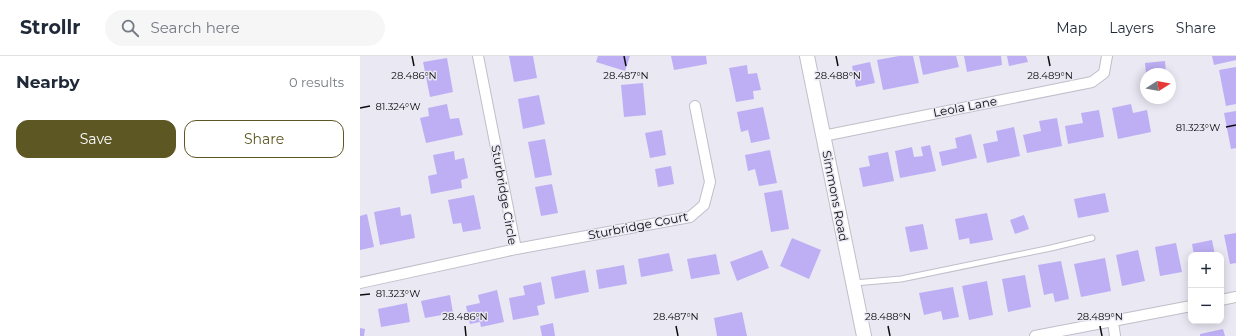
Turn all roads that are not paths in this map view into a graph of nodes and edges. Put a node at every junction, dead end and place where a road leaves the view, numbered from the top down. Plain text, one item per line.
1 (478, 56) edge
2 (807, 56) edge
3 (1107, 56) edge
4 (695, 106) dead end
5 (823, 136) junction
6 (1092, 238) dead end
7 (516, 249) junction
8 (360, 283) edge
9 (853, 283) junction
10 (1236, 297) edge
11 (1224, 299) edge
12 (1188, 307) edge
13 (1113, 322) junction
14 (864, 336) edge
15 (1035, 336) edge
16 (1115, 336) edge

1 - 7 street, Sturbridge Circle
2 - 5 street, Simmons Road
3 - 5 street, Leola Lane
4 - 7 street, Sturbridge Court
5 - 9 street, Simmons Road
6 - 9 lane
7 - 8 street, Sturbridge Circle
9 - 14 street, Simmons Road
10 - 11 street
12 - 13 street
13 - 15 street
13 - 16 street

